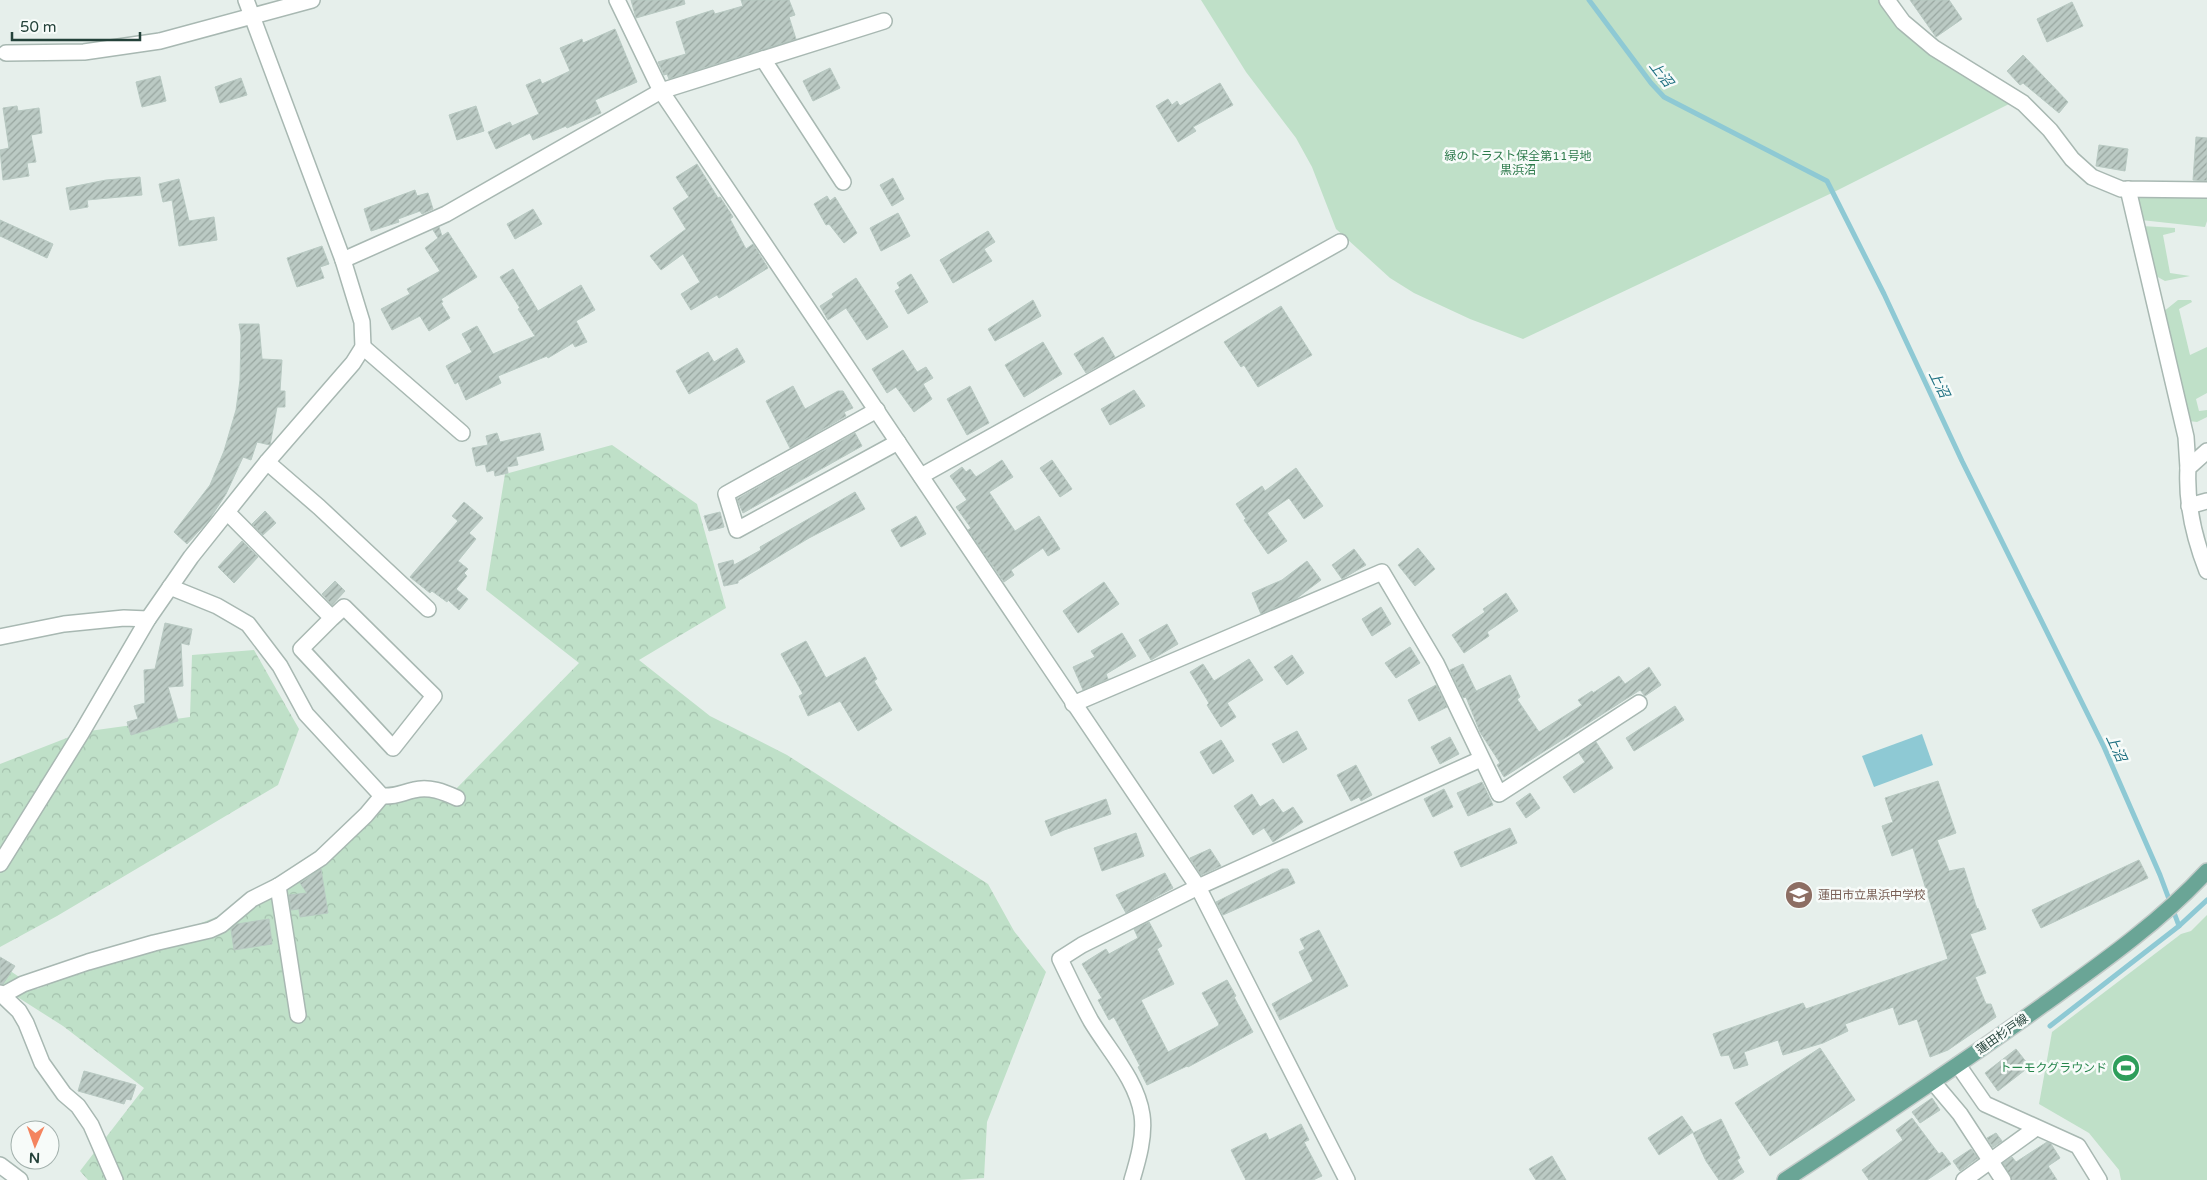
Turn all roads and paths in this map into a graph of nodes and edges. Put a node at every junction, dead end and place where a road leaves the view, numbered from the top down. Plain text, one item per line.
1 (246, 0) edge
2 (312, 0) edge
3 (617, 0) edge
4 (1887, 0) edge
5 (252, 18) junction
6 (884, 21) dead end
7 (6, 54) dead end
8 (763, 59) junction
9 (661, 91) junction
10 (842, 182) dead end
11 (2128, 188) junction
12 (2207, 190) edge
13 (1340, 242) dead end
14 (343, 260) junction
15 (363, 347) junction
16 (877, 410) junction
17 (462, 432) dead end
18 (898, 442) junction
19 (2207, 451) edge
20 (267, 462) junction
21 (2188, 468) junction
22 (921, 476) junction
23 (2207, 501) edge
24 (2189, 506) junction
25 (227, 512) junction
26 (2207, 571) edge
27 (170, 587) junction
28 (428, 609) dead end
29 (332, 618) junction
30 (148, 619) junction
31 (0, 637) edge
32 (1639, 703) dead end
33 (1073, 704) junction
34 (1481, 760) junction
35 (382, 796) junction
36 (457, 798) dead end
37 (0, 864) edge
38 (2207, 871) edge
39 (278, 886) junction
40 (1198, 887) junction
41 (1, 994) edge
42 (298, 1015) dead end
43 (1958, 1065) junction
44 (1933, 1082) junction
45 (2036, 1128) junction
46 (1990, 1161) junction
47 (0, 1165) edge
48 (2096, 1178) edge
49 (20, 1180) edge
50 (115, 1180) edge
51 (1132, 1180) edge
52 (1347, 1180) edge
53 (1785, 1180) edge
54 (1964, 1180) edge
55 (2003, 1180) edge

1 - 5 street
2 - 5 street
3 - 9 street
4 - 11 street
5 - 7 street
5 - 14 street
6 - 8 street
8 - 9 street
8 - 10 street
9 - 14 street
9 - 16 street
11 - 12 street
11 - 21 street
13 - 22 street
14 - 15 street
15 - 17 street
15 - 20 street
16 - 18 street
16 - 18 street
18 - 22 street
19 - 21 street
20 - 25 street
20 - 28 street
21 - 24 street
22 - 33 street
23 - 24 street
24 - 26 street
25 - 27 street
25 - 29 street
27 - 30 street
27 - 35 street
29 - 29 street
30 - 31 street
30 - 37 street
32 - 34 street
33 - 34 street
33 - 40 street
34 - 40 street
35 - 36 street
35 - 39 street
38 - 43 main road, 蓮田杉戸線
39 - 41 street
39 - 42 street
40 - 51 street
40 - 52 street
41 - 50 street
43 - 44 main road, 蓮田杉戸線
43 - 45 street
44 - 46 street
44 - 53 main road, 蓮田杉戸線
45 - 46 street
45 - 48 street
46 - 54 street
46 - 55 street
47 - 49 street

